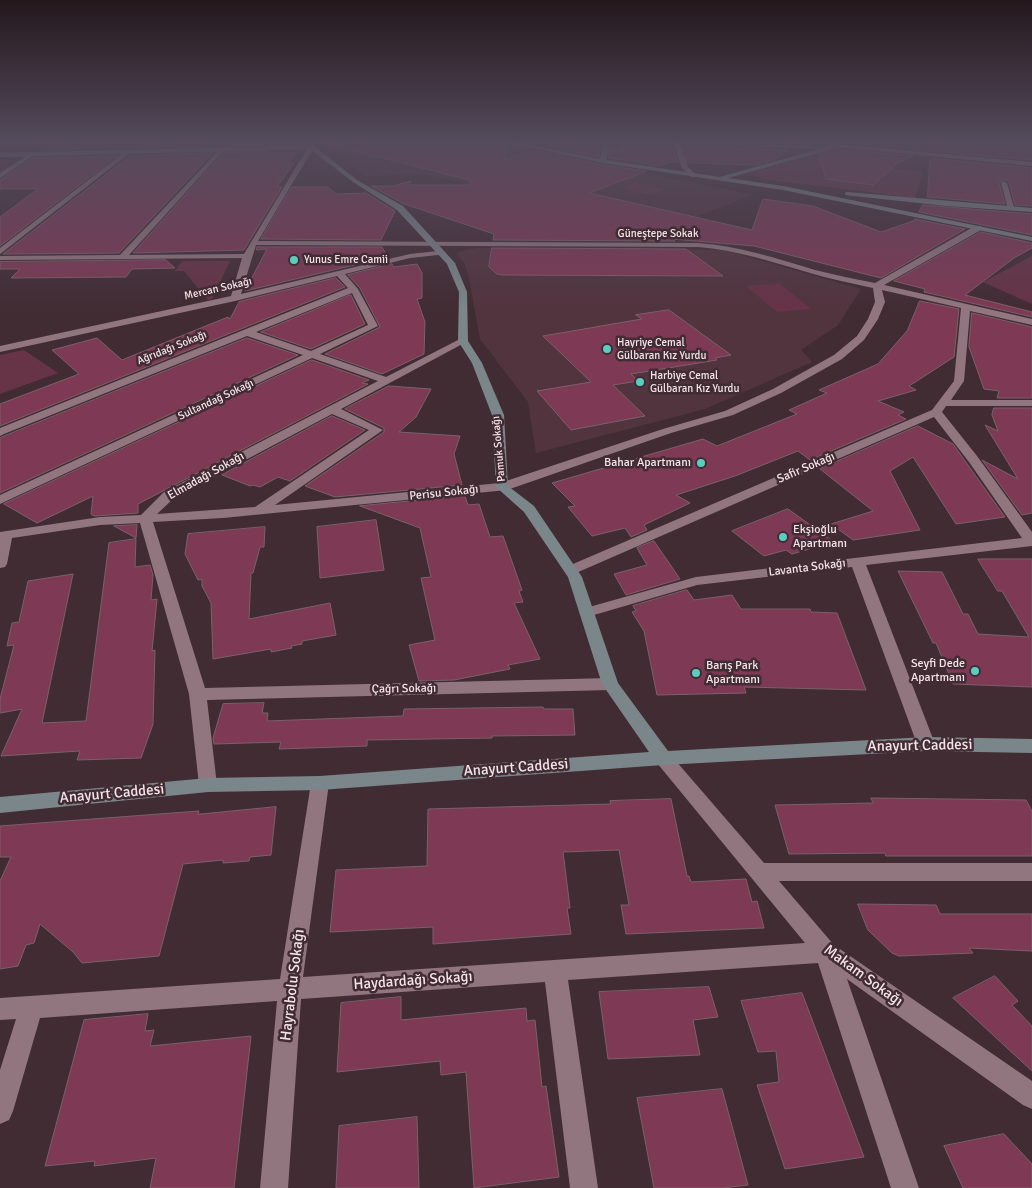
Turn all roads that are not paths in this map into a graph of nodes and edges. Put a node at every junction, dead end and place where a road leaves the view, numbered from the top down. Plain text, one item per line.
1 (71, 196) edge
2 (178, 196) edge
3 (279, 196) edge
4 (381, 196) edge
5 (822, 196) edge
6 (834, 196) edge
7 (876, 196) edge
8 (1008, 196) edge
9 (829, 198) junction
10 (1012, 209) junction
11 (1032, 210) edge
12 (978, 228) junction
13 (1032, 239) edge
14 (253, 243) junction
15 (393, 244) junction
16 (438, 249) junction
17 (0, 252) edge
18 (123, 256) junction
19 (247, 256) junction
20 (0, 258) edge
21 (393, 260) junction
22 (338, 272) junction
23 (878, 286) junction
24 (354, 289) junction
25 (235, 298) junction
26 (966, 306) junction
27 (1032, 322) edge
28 (246, 332) junction
29 (463, 340) junction
30 (0, 349) edge
31 (311, 356) junction
32 (384, 380) junction
33 (1032, 403) edge
34 (939, 408) junction
35 (331, 409) junction
36 (0, 432) edge
37 (502, 487) junction
38 (0, 500) edge
39 (258, 511) junction
40 (145, 518) junction
41 (2, 536) edge
42 (1031, 542) edge
43 (858, 563) junction
44 (0, 564) edge
45 (571, 570) junction
46 (587, 612) junction
47 (610, 684) junction
48 (198, 694) junction
49 (926, 744) junction
50 (1032, 746) edge
51 (663, 758) junction
52 (320, 783) junction
53 (208, 785) junction
54 (0, 805) edge
55 (758, 872) junction
56 (1032, 872) edge
57 (826, 952) junction
58 (555, 971) junction
59 (290, 989) junction
60 (31, 1007) junction
61 (0, 1009) edge
62 (1032, 1096) edge
63 (0, 1111) edge
64 (274, 1188) edge
65 (584, 1188) edge
66 (905, 1188) edge

1 - 17 street
2 - 18 street
3 - 14 street
4 - 16 street
5 - 9 street
6 - 9 street
7 - 10 street
8 - 10 street
9 - 12 street
10 - 11 street
12 - 13 street
12 - 23 street
14 - 15 street
14 - 19 street
15 - 16 street
15 - 21 street
16 - 21 street, Mercan Sokağı
16 - 23 street, Güneştepe Sokak
16 - 29 street
18 - 19 street
18 - 20 street
19 - 25 street
21 - 22 street, Mercan Sokağı
22 - 24 street, Sultandağ Sokağı
22 - 25 street, Mercan Sokağı
23 - 26 street, Güneştepe Sokak
23 - 37 street, Perisu Sokağı
24 - 28 street, Ağrıdağı Sokağı
24 - 31 street, Sultandağ Sokağı
25 - 30 street, Mercan Sokağı
26 - 27 street, Güneştepe Sokak
26 - 34 street
28 - 31 street
28 - 36 street, Ağrıdağı Sokağı
29 - 32 street, Elmadağı Sokağı
29 - 37 street, Pamuk Sokağı
31 - 32 street
31 - 38 street, Sultandağ Sokağı
32 - 35 street, Elmadağı Sokağı
33 - 34 street
34 - 42 street
34 - 45 street, Safir Sokağı
35 - 39 street
35 - 40 street, Elmadağı Sokağı
37 - 39 street, Perisu Sokağı
37 - 45 street, Pamuk Sokağı
39 - 40 street, Perisu Sokağı
40 - 41 street, Perisu Sokağı
40 - 48 street
41 - 44 street
42 - 43 street, Lavanta Sokağı
43 - 46 street, Lavanta Sokağı
43 - 49 street
45 - 46 street, Pamuk Sokağı
46 - 47 street, Pamuk Sokağı
47 - 48 street, Çağrı Sokağı
47 - 51 street, Pamuk Sokağı
48 - 53 street
49 - 50 street, Anayurt Caddesi
49 - 51 street, Anayurt Caddesi
51 - 52 street, Anayurt Caddesi
51 - 55 street, Makam Sokağı
52 - 53 street, Anayurt Caddesi
52 - 59 street, Hayrabolu Sokağı
53 - 54 street, Anayurt Caddesi
55 - 56 street
55 - 57 street, Makam Sokağı
57 - 58 street, Haydardağı Sokağı
57 - 62 street, Makam Sokağı
57 - 66 street
58 - 59 street, Haydardağı Sokağı
58 - 65 street
59 - 60 street, Haydardağı Sokağı
59 - 64 street, Hayrabolu Sokağı
60 - 61 street, Haydardağı Sokağı
60 - 63 street

